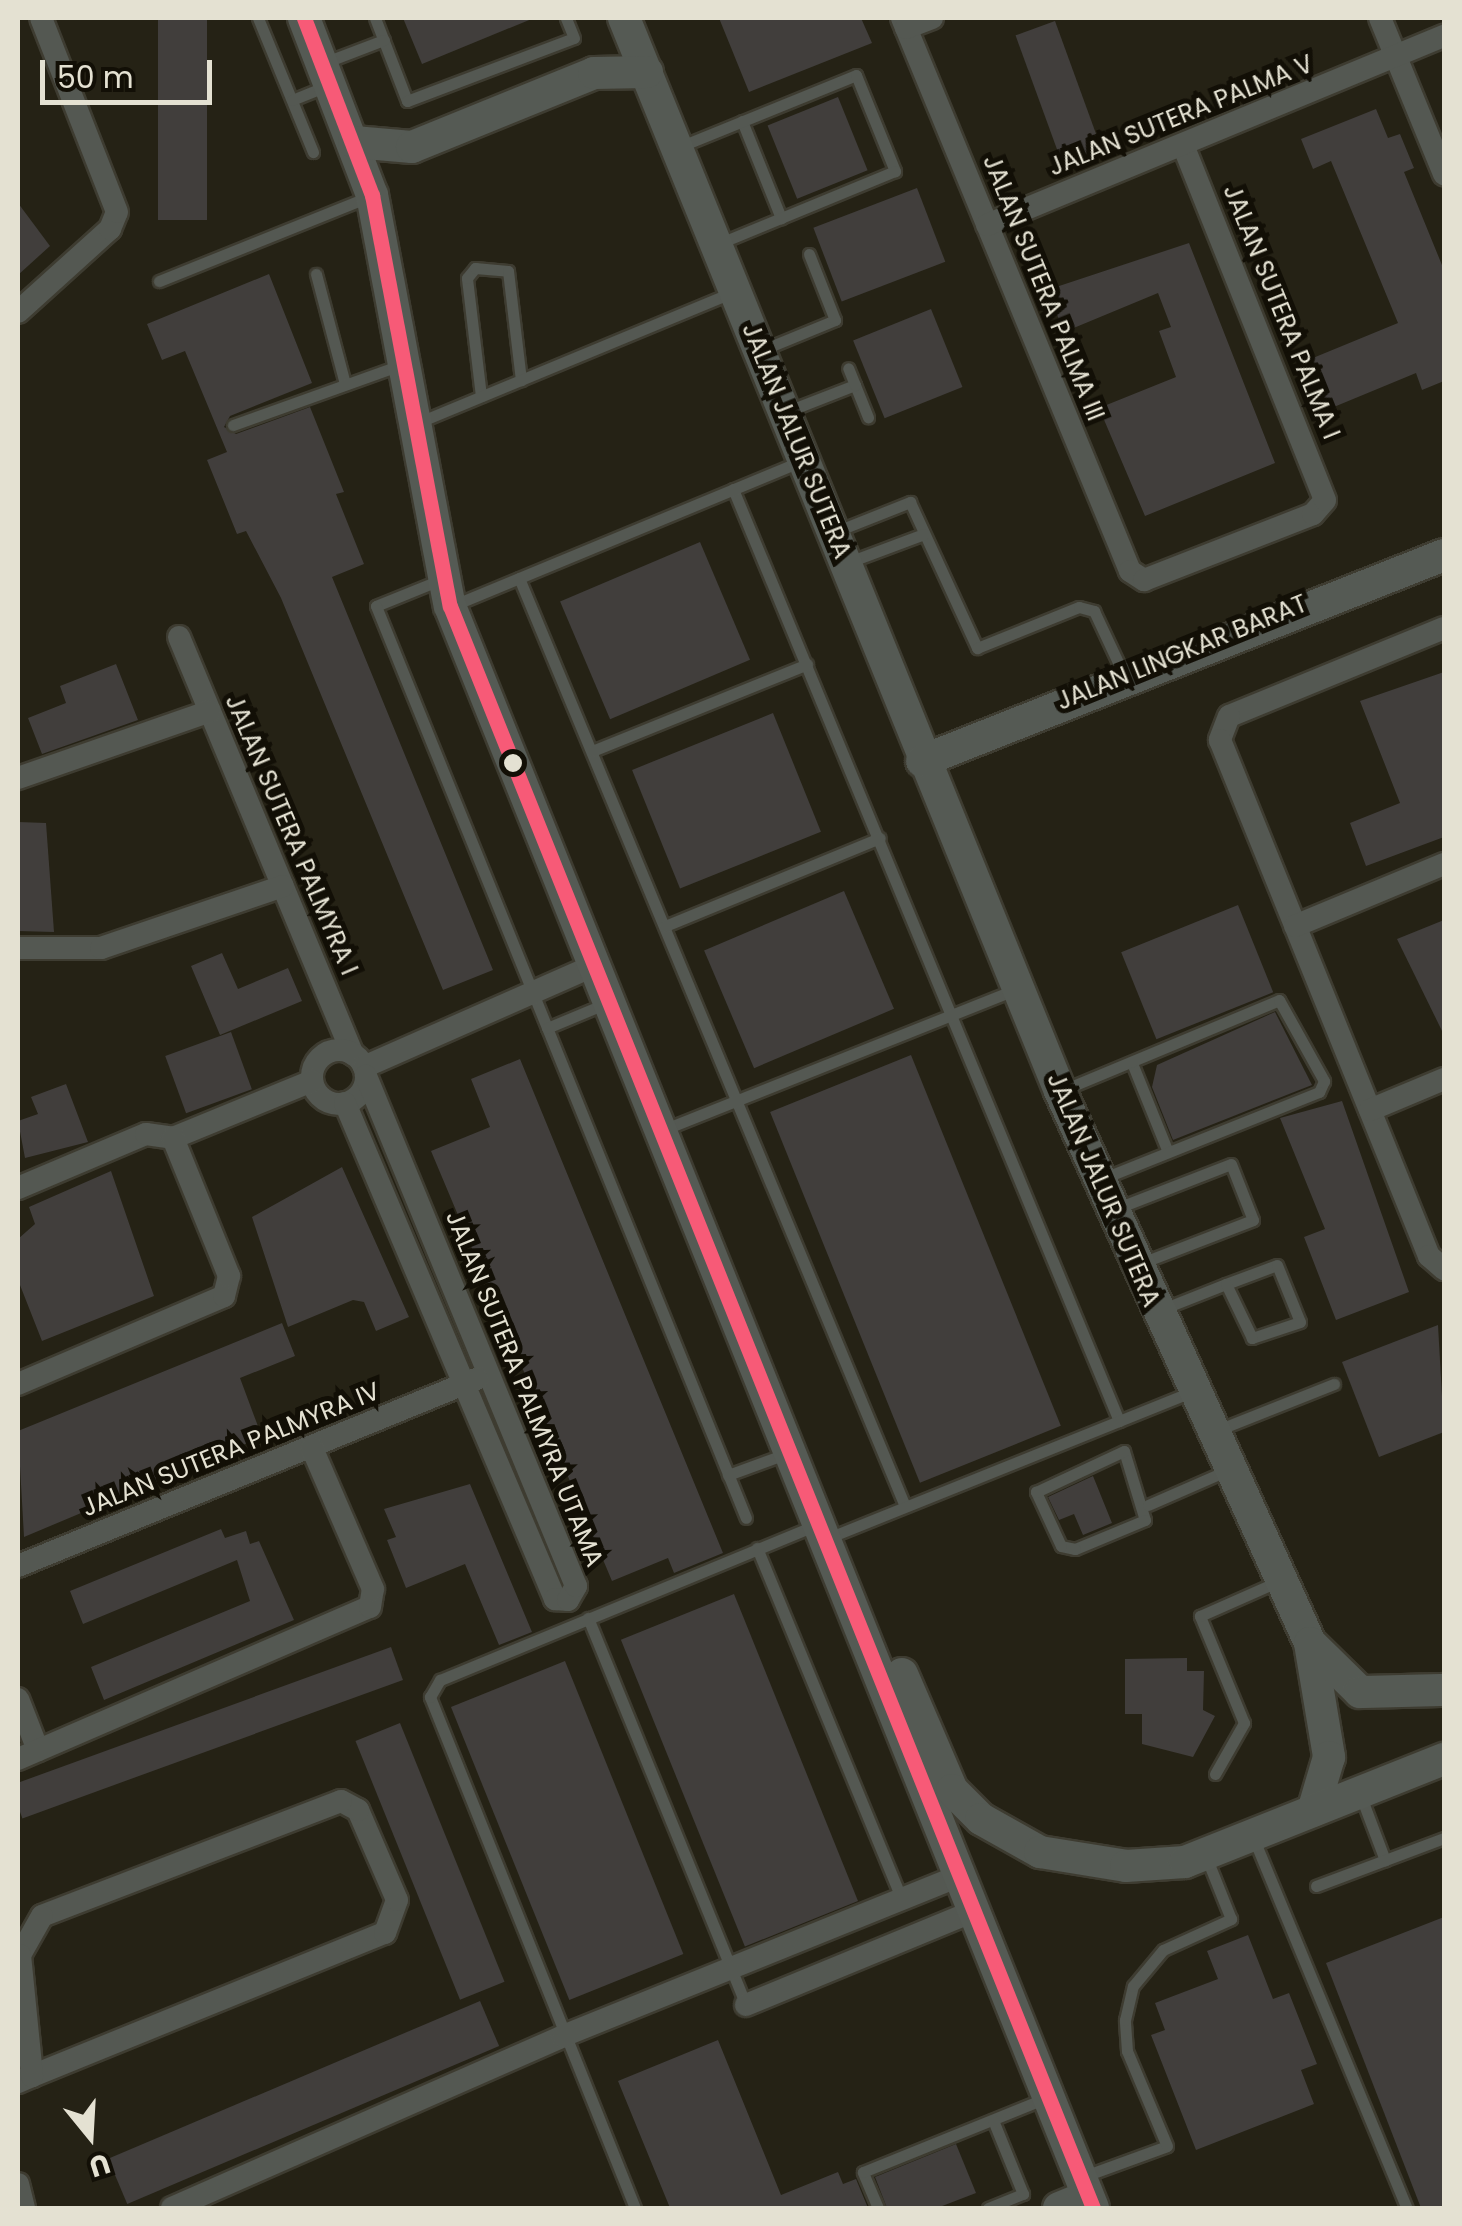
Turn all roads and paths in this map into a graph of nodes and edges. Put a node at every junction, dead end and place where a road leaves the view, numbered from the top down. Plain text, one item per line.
1 (40, 18) edge
2 (258, 18) edge
3 (304, 18) edge
4 (376, 18) edge
5 (566, 18) edge
6 (932, 18) edge
7 (1380, 18) edge
8 (626, 22) edge
9 (904, 23) edge
10 (1444, 36) edge
11 (384, 40) junction
12 (1396, 56) junction
13 (647, 72) junction
14 (594, 73) junction
15 (327, 74) junction
16 (292, 100) junction
17 (742, 121) junction
18 (354, 142) junction
19 (1183, 145) junction
20 (412, 147) junction
21 (678, 148) junction
22 (313, 152) dead end
23 (1444, 174) edge
24 (374, 204) junction
25 (781, 218) junction
26 (988, 226) junction
27 (718, 244) junction
28 (809, 254) dead end
29 (316, 274) dead end
30 (159, 281) dead end
31 (737, 291) junction
32 (18, 312) edge
33 (761, 351) junction
34 (407, 362) junction
35 (848, 368) dead end
36 (521, 380) junction
37 (345, 384) junction
38 (855, 386) junction
39 (481, 396) junction
40 (786, 412) junction
41 (868, 418) dead end
42 (416, 423) junction
43 (233, 425) dead end
44 (803, 460) junction
45 (733, 489) junction
46 (832, 532) junction
47 (924, 534) junction
48 (1444, 555) edge
49 (844, 563) junction
50 (1137, 577) joint
51 (519, 578) junction
52 (447, 592) junction
53 (1444, 628) edge
54 (179, 637) dead end
55 (807, 664) junction
56 (1124, 676) junction
57 (210, 712) junction
58 (592, 751) junction
59 (922, 761) junction
60 (18, 778) edge
61 (880, 838) junction
62 (1444, 864) edge
63 (282, 886) junction
64 (665, 926) junction
65 (1295, 926) junction
66 (18, 948) edge
67 (593, 966) junction
68 (1018, 988) junction
69 (533, 993) junction
70 (607, 1004) junction
71 (954, 1014) junction
72 (547, 1028) junction
73 (1132, 1063) junction
74 (361, 1066) junction
75 (1444, 1079) edge
76 (312, 1081) junction
77 (1060, 1091) junction
78 (738, 1100) junction
79 (345, 1103) junction
80 (1370, 1110) junction
81 (658, 1132) junction
82 (174, 1138) junction
83 (1168, 1152) junction
84 (18, 1188) edge
85 (1105, 1196) junction
86 (1136, 1266) junction
87 (1444, 1269) edge
88 (1226, 1284) junction
89 (1156, 1311) junction
90 (489, 1373) junction
91 (18, 1384) edge
92 (464, 1384) junction
93 (1334, 1384) dead end
94 (1192, 1391) junction
95 (1119, 1422) junction
96 (1211, 1432) junction
97 (312, 1448) junction
98 (792, 1451) junction
99 (1228, 1470) junction
100 (728, 1475) junction
101 (906, 1506) junction
102 (1148, 1506) junction
103 (746, 1518) dead end
104 (825, 1530) junction
105 (757, 1548) junction
106 (18, 1566) edge
107 (1279, 1581) junction
108 (859, 1611) junction
109 (588, 1618) junction
110 (1310, 1643) junction
111 (1444, 1690) edge
112 (18, 1699) edge
113 (28, 1754) edge
114 (1444, 1760) edge
115 (1215, 1774) dead end
116 (1360, 1792) junction
117 (1313, 1810) junction
118 (1253, 1837) junction
119 (1444, 1838) edge
120 (1205, 1855) junction
121 (1385, 1860) junction
122 (960, 1876) junction
123 (1316, 1886) dead end
124 (902, 1900) junction
125 (974, 1911) junction
126 (732, 1968) junction
127 (746, 2005) joint
128 (563, 2036) junction
129 (25, 2079) edge
130 (1048, 2097) junction
131 (992, 2120) junction
132 (18, 2184) edge
133 (1080, 2198) edge
134 (24, 2208) edge
135 (172, 2208) edge
136 (634, 2208) edge
137 (878, 2208) edge
138 (988, 2208) edge
139 (1407, 2208) edge

1 - 32 street
2 - 16 lane
3 - 15 main road
4 - 11 lane
5 - 11 lane
6 - 9 street
7 - 12 street
8 - 13 main road, JALAN JALUR SUTERA
8 - 14 main road
9 - 26 street, JALAN SUTERA PALMA III
10 - 12 street, JALAN SUTERA PALMA V
11 - 15 lane
12 - 19 street, JALAN SUTERA PALMA V
12 - 23 street
13 - 14 main road
13 - 21 main road, JALAN JALUR SUTERA
14 - 20 main road
15 - 16 lane
15 - 18 main road
16 - 22 lane
17 - 21 lane
17 - 25 lane
17 - 25 lane
18 - 20 main road
18 - 24 main road
19 - 26 street, JALAN SUTERA PALMA V
19 - 50 street, JALAN SUTERA PALMA I
20 - 24 main road
21 - 27 main road, JALAN JALUR SUTERA
24 - 30 lane
24 - 34 main road
25 - 27 lane
26 - 50 street, JALAN SUTERA PALMA III
27 - 31 main road, JALAN JALUR SUTERA
28 - 33 lane
29 - 37 lane
31 - 33 main road, JALAN JALUR SUTERA
31 - 36 lane
33 - 40 main road, JALAN JALUR SUTERA
34 - 37 lane
34 - 42 main road
35 - 38 lane
36 - 39 lane
36 - 39 lane
37 - 43 lane
38 - 40 lane
38 - 41 lane
39 - 42 lane
40 - 44 main road, JALAN JALUR SUTERA
42 - 52 main road
44 - 45 lane
44 - 46 main road, JALAN JALUR SUTERA
45 - 51 lane
45 - 55 lane
46 - 47 lane
46 - 49 main road, JALAN JALUR SUTERA
47 - 49 lane
47 - 56 lane
48 - 56 main road, JALAN LINGKAR BARAT
49 - 59 main road, JALAN JALUR SUTERA
51 - 52 lane
51 - 58 lane
52 - 67 main road
52 - 69 lane
53 - 65 street
54 - 57 street, JALAN SUTERA PALMYRA I
55 - 58 lane
55 - 61 lane
56 - 59 main road, JALAN LINGKAR BARAT
57 - 60 street
57 - 63 street, JALAN SUTERA PALMYRA I
58 - 64 lane
59 - 68 main road, JALAN JALUR SUTERA
61 - 64 lane
61 - 71 lane
62 - 65 street
63 - 66 street
63 - 74 street, JALAN SUTERA PALMYRA I
64 - 78 lane
65 - 80 street
67 - 69 street
67 - 70 main road
68 - 71 lane
68 - 77 main road, JALAN JALUR SUTERA
69 - 72 lane
69 - 74 street
70 - 72 lane
70 - 81 main road
71 - 78 lane
71 - 95 lane
72 - 100 lane
73 - 77 lane
73 - 83 lane
73 - 83 lane
74 - 76 street
74 - 79 street
74 - 90 street, JALAN SUTERA PALMYRA UTAMA
75 - 80 street
76 - 79 street
76 - 82 street
77 - 85 main road, JALAN JALUR SUTERA
78 - 81 lane
78 - 101 lane
79 - 92 street, JALAN SUTERA PALMYRA UTAMA
80 - 87 street
81 - 98 main road
82 - 84 street
82 - 91 street
83 - 85 lane
85 - 86 main road, JALAN JALUR SUTERA
85 - 86 lane
86 - 89 main road, JALAN JALUR SUTERA
88 - 88 lane
88 - 89 lane
89 - 94 main road, JALAN JALUR SUTERA
90 - 92 street, JALAN SUTERA PALMYRA IV
90 - 92 street, JALAN SUTERA PALMYRA UTAMA
92 - 97 street, JALAN SUTERA PALMYRA IV
93 - 96 lane
94 - 95 lane
94 - 96 main road, JALAN JALUR SUTERA
95 - 101 lane
96 - 99 main road, JALAN JALUR SUTERA
97 - 106 street, JALAN SUTERA PALMYRA IV
97 - 113 street
98 - 100 lane
98 - 104 main road
99 - 102 lane
99 - 107 main road, JALAN JALUR SUTERA
100 - 103 lane
101 - 104 lane
102 - 102 lane
104 - 105 lane
104 - 108 main road
105 - 109 lane
105 - 124 lane
107 - 110 main road, JALAN JALUR SUTERA
107 - 115 lane
108 - 120 main road
108 - 122 main road
109 - 126 lane
109 - 128 lane
110 - 111 main road
110 - 117 main road, JALAN JALUR SUTERA
112 - 113 street
114 - 116 main road
116 - 117 main road
116 - 121 lane
117 - 118 main road
118 - 120 main road
118 - 139 lane
119 - 121 lane
120 - 133 lane
121 - 123 lane
122 - 124 street
122 - 125 main road
124 - 126 street
125 - 127 street
125 - 130 main road
126 - 127 lane
126 - 128 street
128 - 135 street
128 - 136 lane
129 - 129 street
130 - 131 lane
130 - 133 main road
131 - 137 lane
131 - 138 lane
132 - 134 street

